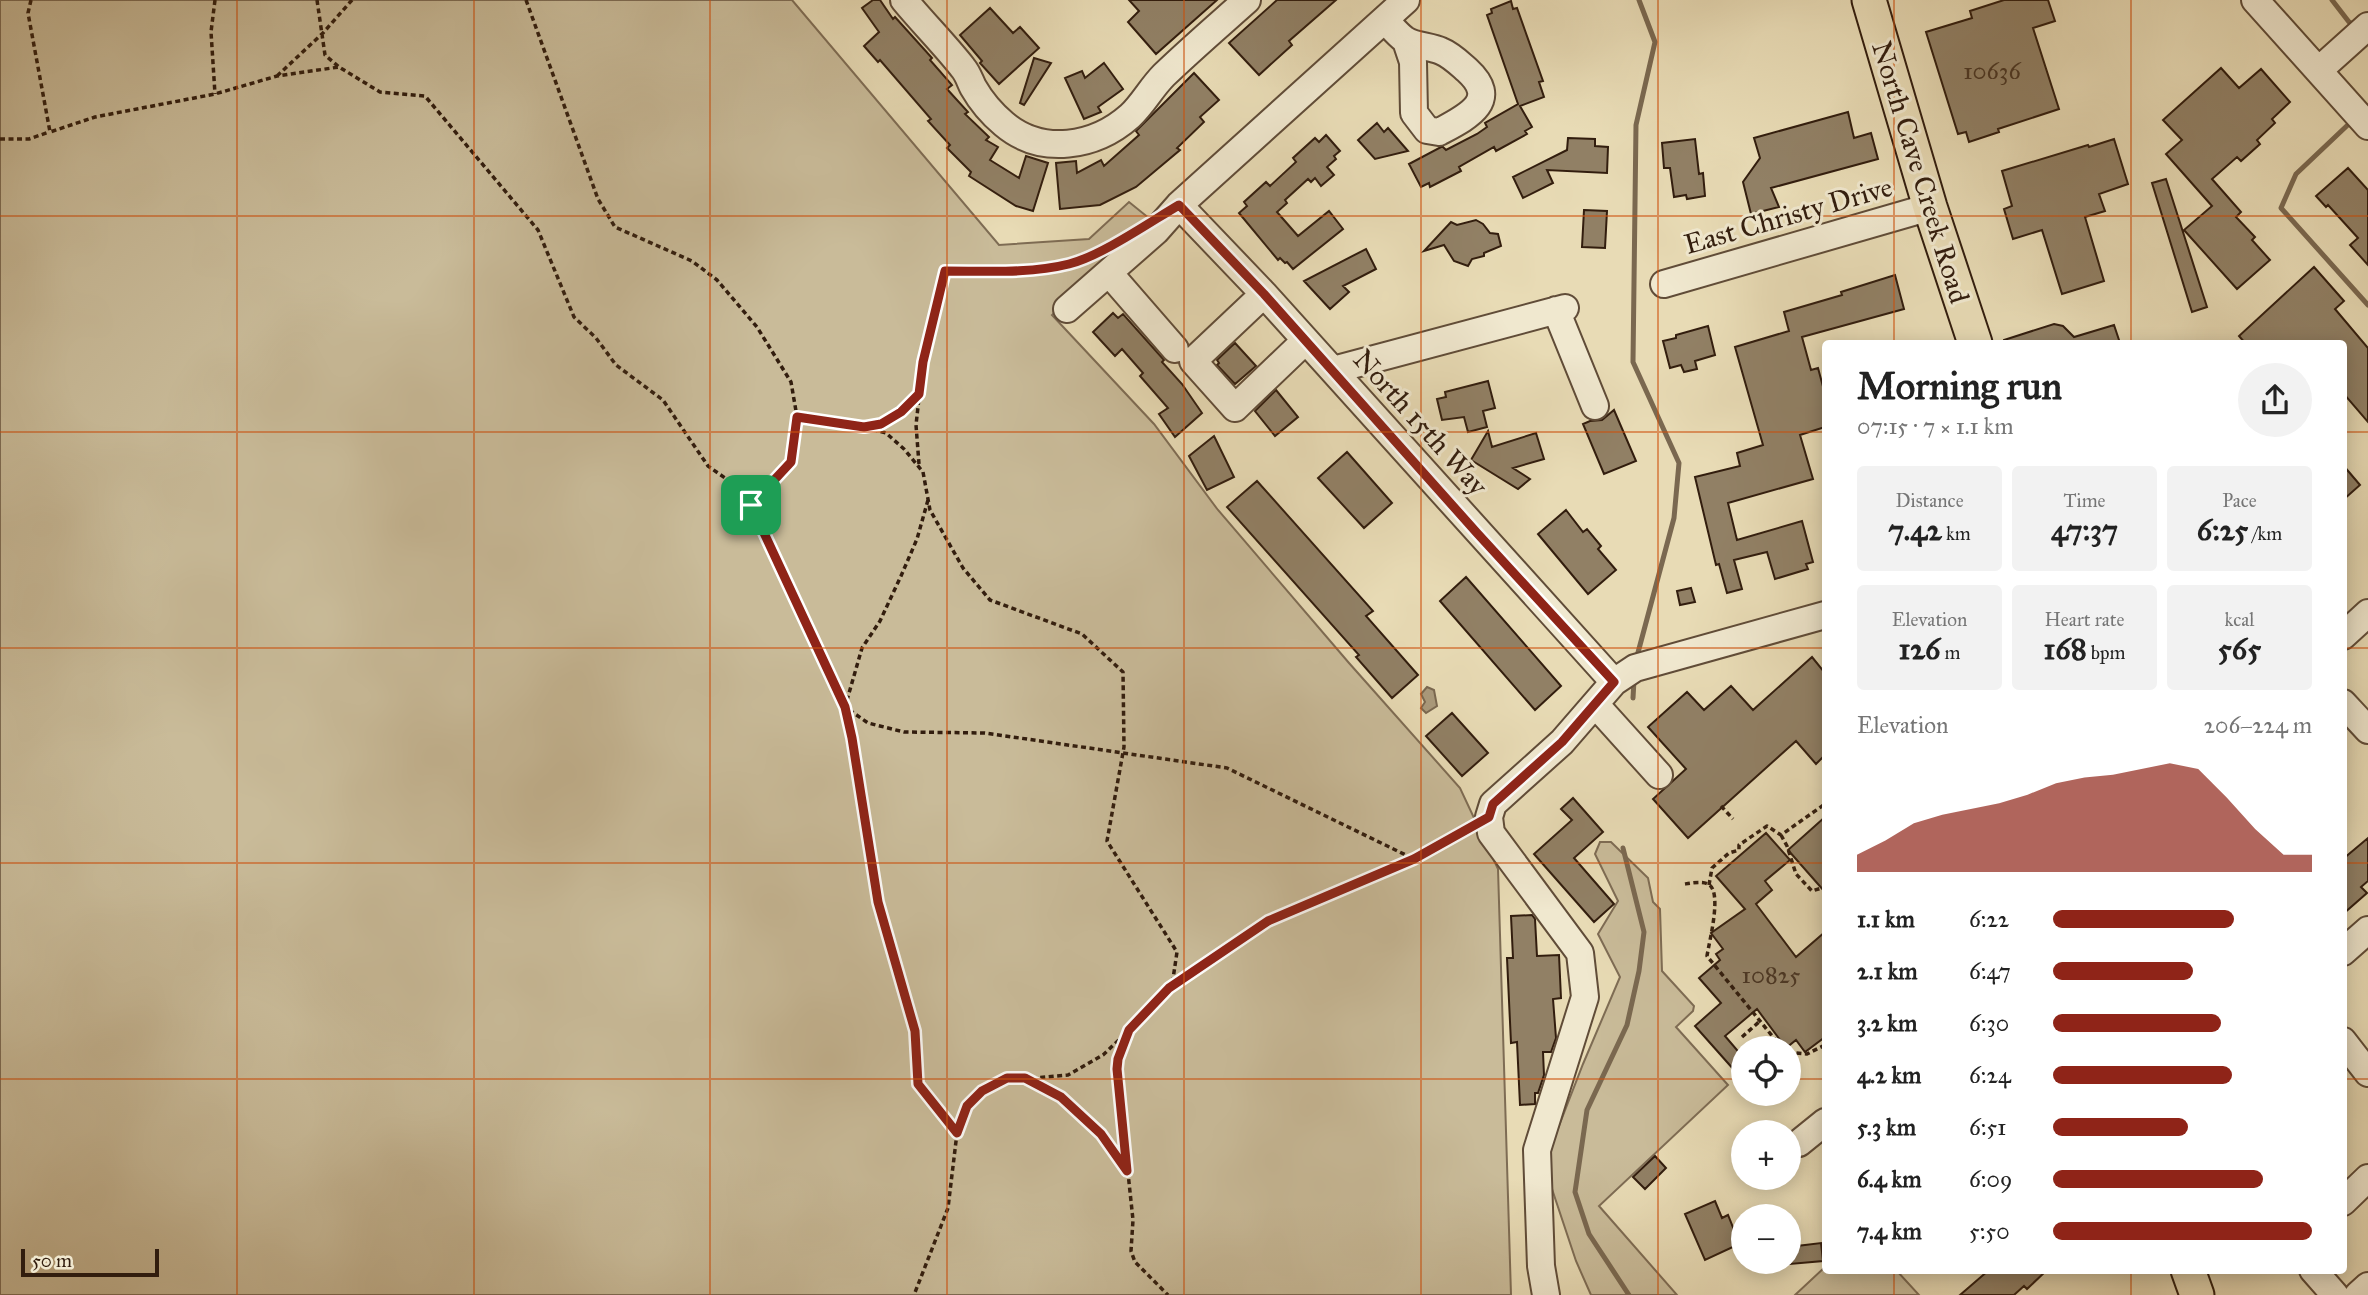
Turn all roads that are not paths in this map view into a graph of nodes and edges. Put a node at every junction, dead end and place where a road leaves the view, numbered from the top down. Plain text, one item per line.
1 (904, 0) edge
2 (1247, 0) edge
3 (1406, 0) edge
4 (1869, 0) edge
5 (2255, 0) edge
6 (1385, 20) junction
7 (2368, 26) edge
8 (1406, 41) dead end
9 (2319, 70) junction
10 (2368, 126) edge
11 (1179, 205) junction
12 (1930, 207) junction
13 (1108, 260) junction
14 (1664, 284) dead end
15 (1264, 294) junction
16 (1067, 309) dead end
17 (1974, 340) edge
18 (1305, 341) junction
19 (1175, 349) dead end
20 (1333, 370) junction
21 (1595, 406) dead end
22 (2368, 613) edge
23 (1822, 616) edge
24 (2347, 632) edge
25 (1614, 682) junction
26 (1595, 705) junction
27 (2347, 707) edge
28 (2368, 730) edge
29 (1659, 775) dead end
30 (2368, 930) edge
31 (2347, 948) edge
32 (2347, 1046) edge
33 (2368, 1073) edge
34 (1822, 1125) edge
35 (1801, 1142) edge
36 (2368, 1178) edge
37 (2347, 1198) edge
38 (2189, 1274) edge
39 (2317, 1274) edge
40 (2368, 1286) edge
41 (1546, 1295) edge
42 (2197, 1295) edge
43 (2335, 1295) edge
44 (2358, 1295) edge

1 - 2 street
3 - 6 street
4 - 12 main road, North Cave Creek Road
5 - 9 street
6 - 8 street
6 - 11 street
7 - 9 street
9 - 10 street
11 - 13 street
11 - 15 street, North 15th Way
12 - 14 street, East Christy Drive
12 - 17 main road, North Cave Creek Road
13 - 16 street
13 - 19 street
15 - 18 street, North 15th Way
15 - 18 street
18 - 20 street, North 15th Way
20 - 21 street
20 - 25 street, North 15th Way
22 - 24 street
23 - 25 street
25 - 26 street
26 - 29 street
26 - 41 street
27 - 28 street
30 - 31 street
32 - 33 street
34 - 35 street
36 - 37 street
38 - 42 main road
39 - 43 street
40 - 44 street

